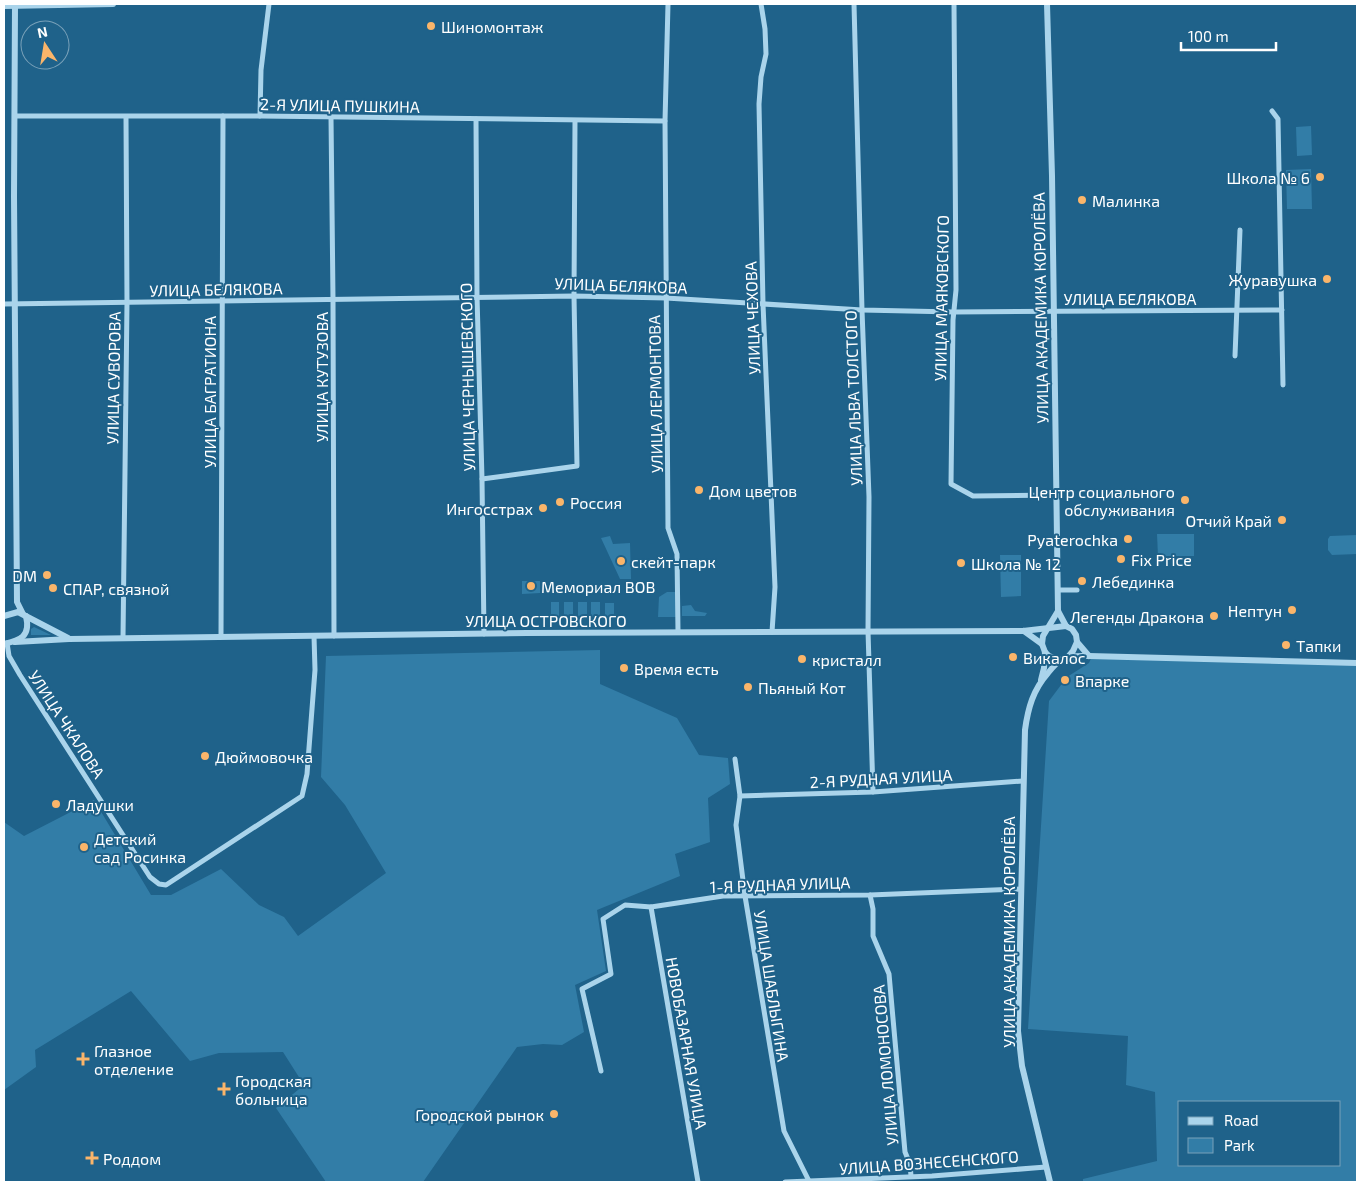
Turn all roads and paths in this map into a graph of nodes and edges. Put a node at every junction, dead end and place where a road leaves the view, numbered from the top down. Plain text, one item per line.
1 (113, 4) edge
2 (269, 4) edge
3 (668, 4) edge
4 (761, 4) edge
5 (854, 4) edge
6 (954, 4) edge
7 (1047, 4) edge
8 (4, 6) edge
9 (16, 6) junction
10 (1272, 111) dead end
11 (15, 116) junction
12 (223, 116) junction
13 (260, 116) junction
14 (126, 117) junction
15 (331, 117) junction
16 (476, 119) junction
17 (665, 120) junction
18 (575, 121) junction
19 (1240, 230) dead end
20 (477, 296) junction
21 (574, 296) junction
22 (333, 298) junction
23 (666, 298) junction
24 (222, 300) junction
25 (127, 303) junction
26 (4, 304) edge
27 (16, 304) junction
28 (763, 304) junction
29 (862, 310) junction
30 (1054, 310) junction
31 (1238, 310) junction
32 (1282, 310) junction
33 (954, 312) junction
34 (1235, 356) dead end
35 (1283, 385) dead end
36 (482, 479) junction
37 (1057, 495) junction
38 (1059, 590) junction
39 (1077, 590) dead end
40 (17, 602) junction
41 (1058, 611) junction
42 (12, 613) junction
43 (24, 615) junction
44 (4, 616) edge
45 (1066, 626) junction
46 (1049, 628) junction
47 (868, 631) junction
48 (1022, 631) junction
49 (678, 632) junction
50 (772, 632) junction
51 (484, 634) junction
52 (314, 636) junction
53 (334, 636) junction
54 (221, 637) junction
55 (123, 638) junction
56 (69, 639) junction
57 (15, 642) junction
58 (1077, 642) junction
59 (5, 643) edge
60 (1042, 644) junction
61 (1044, 652) junction
62 (1090, 656) junction
63 (1068, 657) junction
64 (1060, 660) junction
65 (1357, 663) edge
66 (1041, 681) junction
67 (735, 760) dead end
68 (1023, 781) junction
69 (873, 792) junction
70 (740, 796) junction
71 (1021, 889) junction
72 (870, 894) junction
73 (745, 896) junction
74 (651, 907) junction
75 (601, 1071) dead end
76 (1046, 1166) junction
77 (911, 1176) junction
78 (932, 1176) junction
79 (809, 1181) junction
80 (698, 1182) edge
81 (785, 1182) edge
82 (823, 1182) edge
83 (932, 1182) edge
84 (1050, 1182) edge

1 - 9 street
2 - 13 street
3 - 17 street, УЛИЦА ЛЕРМОНТОВА
4 - 28 street, УЛИЦА ЧЕХОВА
5 - 29 street, УЛИЦА ЛЬВА ТОЛСТОГО
6 - 33 street, УЛИЦА МАЯКОВСКОГО
7 - 30 street, УЛИЦА АКАДЕМИКА КОРОЛЁВА
8 - 9 street
9 - 11 street
10 - 32 street
11 - 14 street, 2-Я УЛИЦА ПУШКИНА
11 - 27 street
12 - 13 street, 2-Я УЛИЦА ПУШКИНА
12 - 14 street, 2-Я УЛИЦА ПУШКИНА
12 - 24 street, УЛИЦА БАГРАТИОНА
13 - 15 street, 2-Я УЛИЦА ПУШКИНА
14 - 25 street, УЛИЦА СУВОРОВА
15 - 16 street, 2-Я УЛИЦА ПУШКИНА
15 - 22 street, УЛИЦА КУТУЗОВА
16 - 18 street, 2-Я УЛИЦА ПУШКИНА
16 - 20 street, УЛИЦА ЧЕРНЫШЕВСКОГО
17 - 18 street, 2-Я УЛИЦА ПУШКИНА
17 - 23 street, УЛИЦА ЛЕРМОНТОВА
18 - 21 street
19 - 31 street
20 - 21 street, УЛИЦА БЕЛЯКОВА
20 - 22 street, УЛИЦА БЕЛЯКОВА
20 - 36 street, УЛИЦА ЧЕРНЫШЕВСКОГО
21 - 23 street, УЛИЦА БЕЛЯКОВА
21 - 36 street
22 - 24 street, УЛИЦА БЕЛЯКОВА
22 - 53 street, УЛИЦА КУТУЗОВА
23 - 28 street, УЛИЦА БЕЛЯКОВА
23 - 49 street, УЛИЦА ЛЕРМОНТОВА
24 - 25 street, УЛИЦА БЕЛЯКОВА
24 - 54 street, УЛИЦА БАГРАТИОНА
25 - 27 street, УЛИЦА БЕЛЯКОВА
25 - 55 street, УЛИЦА СУВОРОВА
26 - 27 street, УЛИЦА БЕЛЯКОВА
27 - 40 street
28 - 29 street, УЛИЦА БЕЛЯКОВА
28 - 50 street, УЛИЦА ЧЕХОВА
29 - 33 street, УЛИЦА БЕЛЯКОВА
29 - 47 street, УЛИЦА ЛЬВА ТОЛСТОГО
30 - 31 street, УЛИЦА БЕЛЯКОВА
30 - 33 street, УЛИЦА БЕЛЯКОВА
30 - 37 street, УЛИЦА АКАДЕМИКА КОРОЛЁВА
31 - 32 street, УЛИЦА БЕЛЯКОВА
31 - 34 street
32 - 35 street
33 - 37 street, УЛИЦА МАЯКОВСКОГО
36 - 51 street, УЛИЦА ЧЕРНЫШЕВСКОГО
37 - 38 street, УЛИЦА АКАДЕМИКА КОРОЛЁВА
38 - 39 street
38 - 41 street, УЛИЦА АКАДЕМИКА КОРОЛЁВА
40 - 42 street
40 - 43 street
41 - 45 street
41 - 46 street
42 - 43 street
42 - 44 street
43 - 56 street, УЛИЦА ОСТРОВСКОГО
43 - 57 street
45 - 46 street
45 - 58 street
46 - 48 street, УЛИЦА ОСТРОВСКОГО
46 - 60 street
47 - 48 street, УЛИЦА ОСТРОВСКОГО
47 - 50 street, УЛИЦА ОСТРОВСКОГО
47 - 69 street, УЛИЦА ЛЬВА ТОЛСТОГО
48 - 60 street
49 - 50 street, УЛИЦА ОСТРОВСКОГО
49 - 51 street, УЛИЦА ОСТРОВСКОГО
51 - 53 street, УЛИЦА ОСТРОВСКОГО
52 - 53 street, УЛИЦА ОСТРОВСКОГО
52 - 54 street, УЛИЦА ОСТРОВСКОГО
52 - 59 street, УЛИЦА ЧКАЛОВА
54 - 55 street, УЛИЦА ОСТРОВСКОГО
55 - 56 street, УЛИЦА ОСТРОВСКОГО
56 - 57 street, УЛИЦА ОСТРОВСКОГО
57 - 59 street, УЛИЦА ОСТРОВСКОГО
58 - 62 street
58 - 63 street
60 - 61 street
61 - 64 street
61 - 66 street
62 - 63 street
62 - 65 street
63 - 64 street
64 - 66 street
66 - 68 street, УЛИЦА АКАДЕМИКА КОРОЛЁВА
67 - 70 street, УЛИЦА ШАБЛЫГИНА
68 - 69 street, 2-Я РУДНАЯ УЛИЦА
68 - 71 street, УЛИЦА АКАДЕМИКА КОРОЛЁВА
69 - 70 street, 2-Я РУДНАЯ УЛИЦА
70 - 73 street, УЛИЦА ШАБЛЫГИНА
71 - 72 street, 1-Я РУДНАЯ УЛИЦА
71 - 76 street, УЛИЦА АКАДЕМИКА КОРОЛЁВА
72 - 73 street, 1-Я РУДНАЯ УЛИЦА
72 - 77 street, УЛИЦА ЛОМОНОСОВА
73 - 74 street, 1-Я РУДНАЯ УЛИЦА
73 - 79 street, УЛИЦА ШАБЛЫГИНА
74 - 75 street, 1-Я РУДНАЯ УЛИЦА
74 - 80 street, НОВОБАЗАРНАЯ УЛИЦА
76 - 78 street, УЛИЦА ВОЗНЕСЕНСКОГО
76 - 84 street, УЛИЦА АКАДЕМИКА КОРОЛЁВА
77 - 78 street, УЛИЦА ВОЗНЕСЕНСКОГО
77 - 82 street, УЛИЦА ВОЗНЕСЕНСКОГО
78 - 83 street
79 - 81 street, УЛИЦА ВОЗНЕСЕНСКОГО
79 - 82 street, УЛИЦА ВОЗНЕСЕНСКОГО

